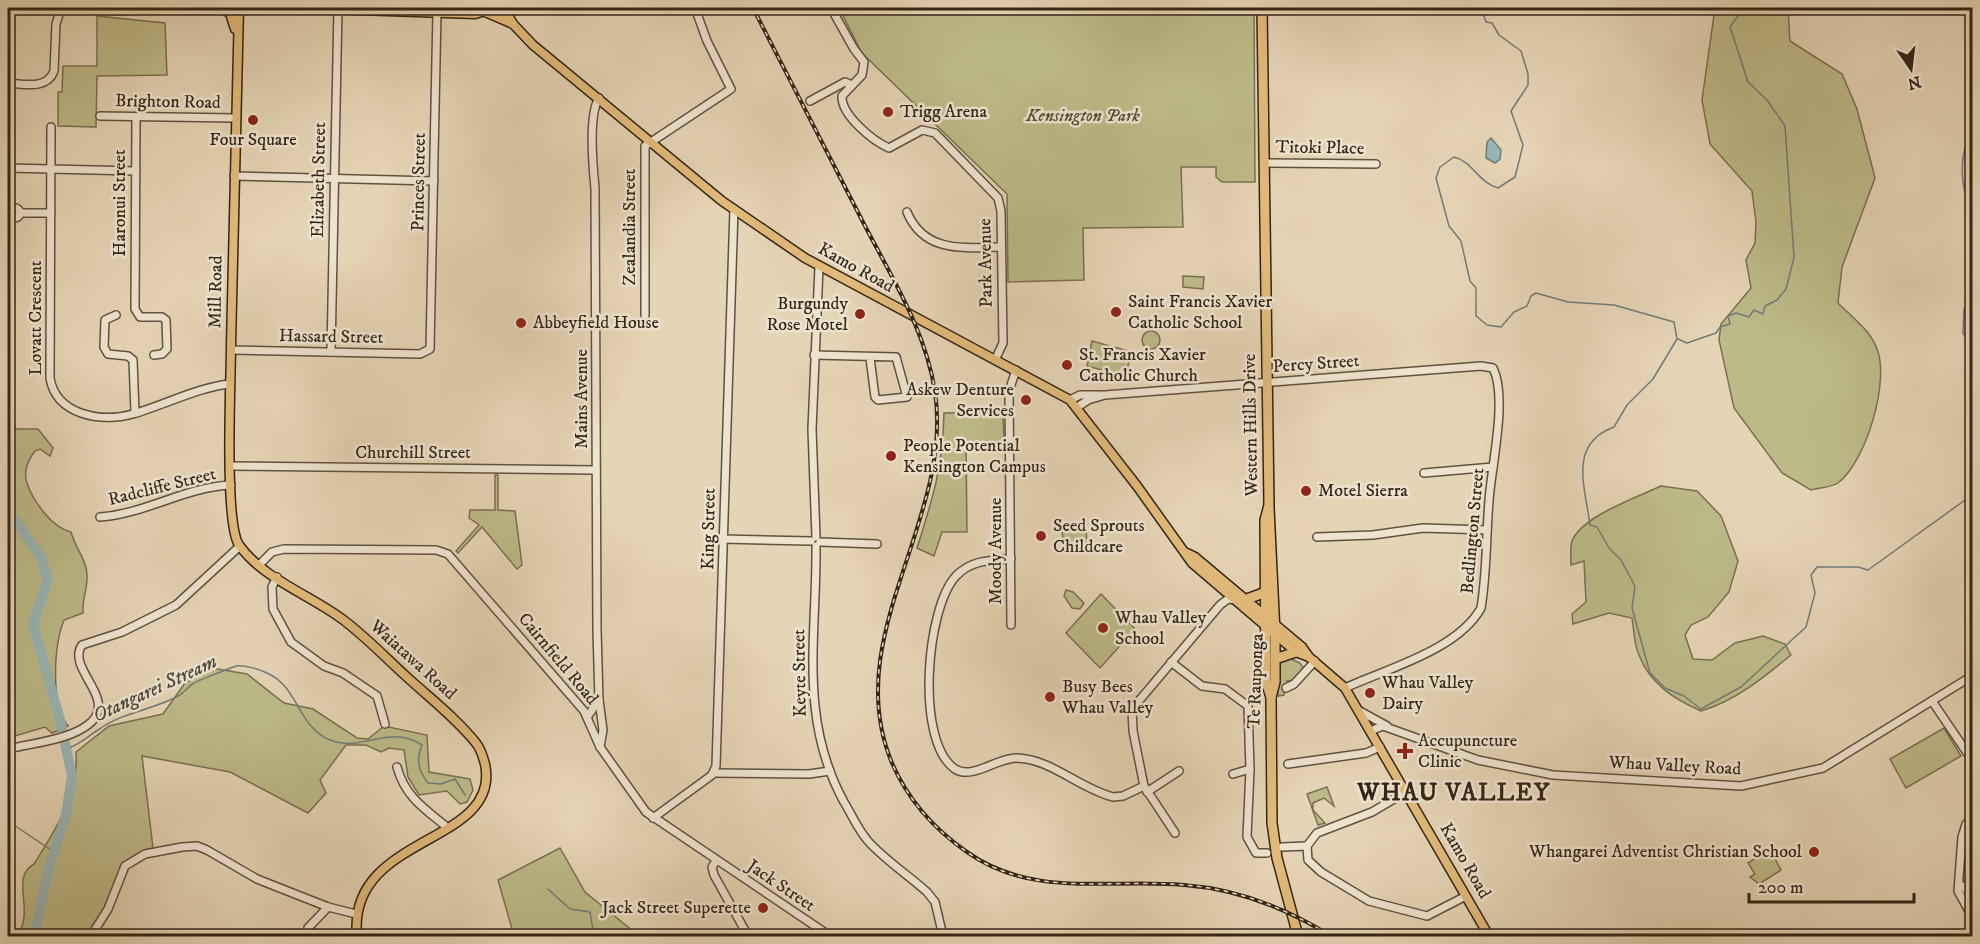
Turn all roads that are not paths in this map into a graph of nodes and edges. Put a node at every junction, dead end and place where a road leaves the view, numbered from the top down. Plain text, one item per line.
1 (59, 8) edge
2 (81, 8) edge
3 (187, 8) edge
4 (220, 8) edge
5 (238, 8) edge
6 (299, 8) edge
7 (338, 8) edge
8 (494, 8) edge
9 (504, 8) edge
10 (695, 8) edge
11 (831, 8) edge
12 (1262, 8) edge
13 (437, 12) junction
14 (485, 12) junction
15 (513, 24) junction
16 (238, 38) junction
17 (8, 83) edge
18 (852, 85) junction
19 (599, 98) junction
20 (810, 100) dead end
21 (100, 116) dead end
22 (136, 117) junction
23 (235, 118) junction
24 (51, 127) dead end
25 (650, 141) junction
26 (1264, 163) junction
27 (1376, 164) dead end
28 (8, 168) edge
29 (51, 170) junction
30 (136, 171) junction
31 (234, 176) junction
32 (334, 178) junction
33 (434, 181) junction
34 (734, 209) junction
35 (907, 212) dead end
36 (20, 213) dead end
37 (51, 213) junction
38 (1001, 247) junction
39 (819, 267) junction
40 (116, 315) dead end
41 (645, 315) dead end
42 (231, 350) junction
43 (428, 351) joint
44 (331, 352) junction
45 (154, 355) dead end
46 (814, 356) junction
47 (870, 358) junction
48 (995, 360) junction
49 (1493, 368) joint
50 (1016, 370) junction
51 (1266, 383) junction
52 (230, 384) junction
53 (1105, 395) junction
54 (1070, 400) junction
55 (1076, 408) junction
56 (135, 413) junction
57 (230, 466) junction
58 (1493, 467) junction
59 (596, 470) junction
60 (1424, 473) dead end
61 (231, 485) junction
62 (1269, 505) junction
63 (100, 517) dead end
64 (1487, 530) junction
65 (1317, 537) dead end
66 (723, 539) junction
67 (816, 541) junction
68 (877, 544) dead end
69 (240, 546) junction
70 (1187, 553) junction
71 (1011, 559) junction
72 (259, 565) junction
73 (276, 577) junction
74 (1222, 588) junction
75 (1266, 592) junction
76 (1247, 599) junction
77 (1236, 600) junction
78 (1220, 605) junction
79 (1270, 624) junction
80 (1011, 625) dead end
81 (1296, 651) junction
82 (1275, 659) junction
83 (1312, 659) junction
84 (1171, 662) junction
85 (1972, 676) edge
86 (1286, 688) dead end
87 (1345, 688) junction
88 (1271, 697) junction
89 (1932, 701) junction
90 (600, 704) junction
91 (1358, 710) junction
92 (588, 716) junction
93 (385, 724) dead end
94 (1392, 728) junction
95 (1370, 730) junction
96 (600, 747) junction
97 (1380, 747) junction
98 (8, 749) edge
99 (1972, 760) edge
100 (1288, 764) dead end
101 (397, 767) dead end
102 (1250, 769) junction
103 (830, 771) junction
104 (1179, 771) dead end
105 (713, 773) junction
106 (1233, 774) dead end
107 (1145, 789) junction
108 (1406, 792) junction
109 (653, 818) junction
110 (1972, 820) edge
111 (448, 828) junction
112 (1175, 833) dead end
113 (1307, 846) junction
114 (1282, 847) dead end
115 (1264, 854) dead end
116 (1277, 858) junction
117 (716, 861) junction
118 (1959, 884) junction
119 (1466, 896) junction
120 (1972, 900) edge
121 (328, 906) junction
122 (1972, 910) edge
123 (357, 914) junction
124 (91, 936) edge
125 (307, 936) edge
126 (357, 936) edge
127 (748, 936) edge
128 (830, 936) edge
129 (943, 936) edge
130 (1293, 936) edge
131 (1298, 936) edge
132 (1489, 936) edge

1 - 17 street
2 - 3 main road
4 - 16 main road, Mill Road
5 - 16 main road, Mill Road
6 - 7 main road
7 - 13 main road
7 - 32 street, Elizabeth Street
8 - 14 main road
9 - 15 main road, Kamo Road
10 - 25 street
11 - 18 street, Park Avenue
12 - 26 highway, Western Hills Drive
13 - 14 main road
13 - 33 street, Princes Street
14 - 15 main road
15 - 19 main road, Kamo Road
16 - 23 main road, Mill Road
18 - 20 street
18 - 38 street, Park Avenue
19 - 25 main road, Kamo Road
19 - 59 street, Mains Avenue
21 - 22 street, Brighton Road
22 - 23 street, Brighton Road
22 - 30 street, Haronui Street
23 - 31 main road, Mill Road
24 - 29 street, Lovatt Crescent
25 - 34 main road, Kamo Road
25 - 41 street, Zealandia Street
26 - 27 street, Titoki Place
26 - 51 highway, Western Hills Drive
28 - 29 street
29 - 30 street
29 - 37 street, Lovatt Crescent
30 - 45 street, Haronui Street
31 - 32 street
31 - 42 main road, Mill Road
32 - 33 street
32 - 44 street, Elizabeth Street
33 - 43 street, Princes Street
34 - 39 main road, Kamo Road
34 - 66 street, King Street
35 - 38 street
36 - 37 street
37 - 56 street, Lovatt Crescent
38 - 48 street, Park Avenue
39 - 46 street, Keyte Street
39 - 48 main road, Kamo Road
40 - 56 street
42 - 44 street, Hassard Street
42 - 52 main road, Mill Road
43 - 44 street, Hassard Street
46 - 47 street
46 - 67 street, Keyte Street
47 - 47 street
48 - 50 main road, Kamo Road
49 - 51 street, Percy Street
49 - 58 street, Bedlington Street
50 - 54 main road, Kamo Road
50 - 71 street, Moody Avenue
51 - 53 street, Percy Street
51 - 62 highway, Western Hills Drive
52 - 56 street, Lovatt Crescent
52 - 57 main road, Mill Road
53 - 54 street, Percy Street
53 - 55 street, Percy Street
54 - 55 main road, Kamo Road
55 - 70 main road, Kamo Road
57 - 59 street, Churchill Street
57 - 61 main road, Mill Road
58 - 60 street
58 - 64 street, Bedlington Street
59 - 90 street, Mains Avenue
61 - 63 street, Radcliffe Street
61 - 69 main road, Mill Road
62 - 75 highway, Western Hills Drive
62 - 79 highway, Te Rauponga
64 - 65 street
64 - 87 street, Bedlington Street
66 - 67 street
66 - 105 street, King Street
67 - 68 street
67 - 103 street, Keyte Street
69 - 72 main road, Waiatawa Road
69 - 98 street
70 - 74 main road, Kamo Road
70 - 76 main road, Kamo Road
71 - 80 street, Moody Avenue
71 - 107 street
72 - 73 main road, Waiatawa Road
72 - 92 street, Cairnfield Road
73 - 93 street
73 - 111 main road, Waiatawa Road
74 - 77 main road, Kamo Road
74 - 78 street
75 - 76 highway
75 - 79 highway, Western Hills Drive
76 - 79 main road, Kamo Road
77 - 78 street
77 - 79 main road, Kamo Road
78 - 84 street
79 - 81 main road, Kamo Road
79 - 82 highway, Te Rauponga
79 - 83 main road, Kamo Road
79 - 88 highway, Western Hills Drive
81 - 82 highway
81 - 83 main road, Kamo Road
82 - 88 highway, Te Rauponga
83 - 86 street
83 - 87 main road, Kamo Road
84 - 102 street
84 - 107 street
85 - 89 street, Whau Valley Road
87 - 91 main road, Kamo Road
88 - 116 highway, Te Rauponga
89 - 94 street, Whau Valley Road
89 - 99 street
90 - 92 street
90 - 96 street, Mains Avenue
91 - 94 street, Whau Valley Road
91 - 95 main road, Kamo Road
92 - 96 street, Cairnfield Road
94 - 95 street, Whau Valley Road
95 - 97 main road, Kamo Road
96 - 109 street, Cairnfield Road
97 - 100 street
97 - 108 main road, Kamo Road
101 - 111 street
102 - 106 street
102 - 115 street
103 - 105 street
103 - 129 street, Keyte Street
104 - 107 street
105 - 109 street
107 - 112 street
108 - 113 street
108 - 119 main road, Kamo Road
109 - 117 street, Cairnfield Road
110 - 118 street
111 - 123 main road, Waiatawa Road
113 - 114 street
113 - 119 street
116 - 130 highway, Te Rauponga
116 - 131 highway, Te Rauponga
117 - 127 street
117 - 128 street, Jack Street
118 - 120 street
118 - 122 street
119 - 132 main road, Kamo Road
121 - 123 street
121 - 124 street
121 - 125 street
123 - 126 main road

